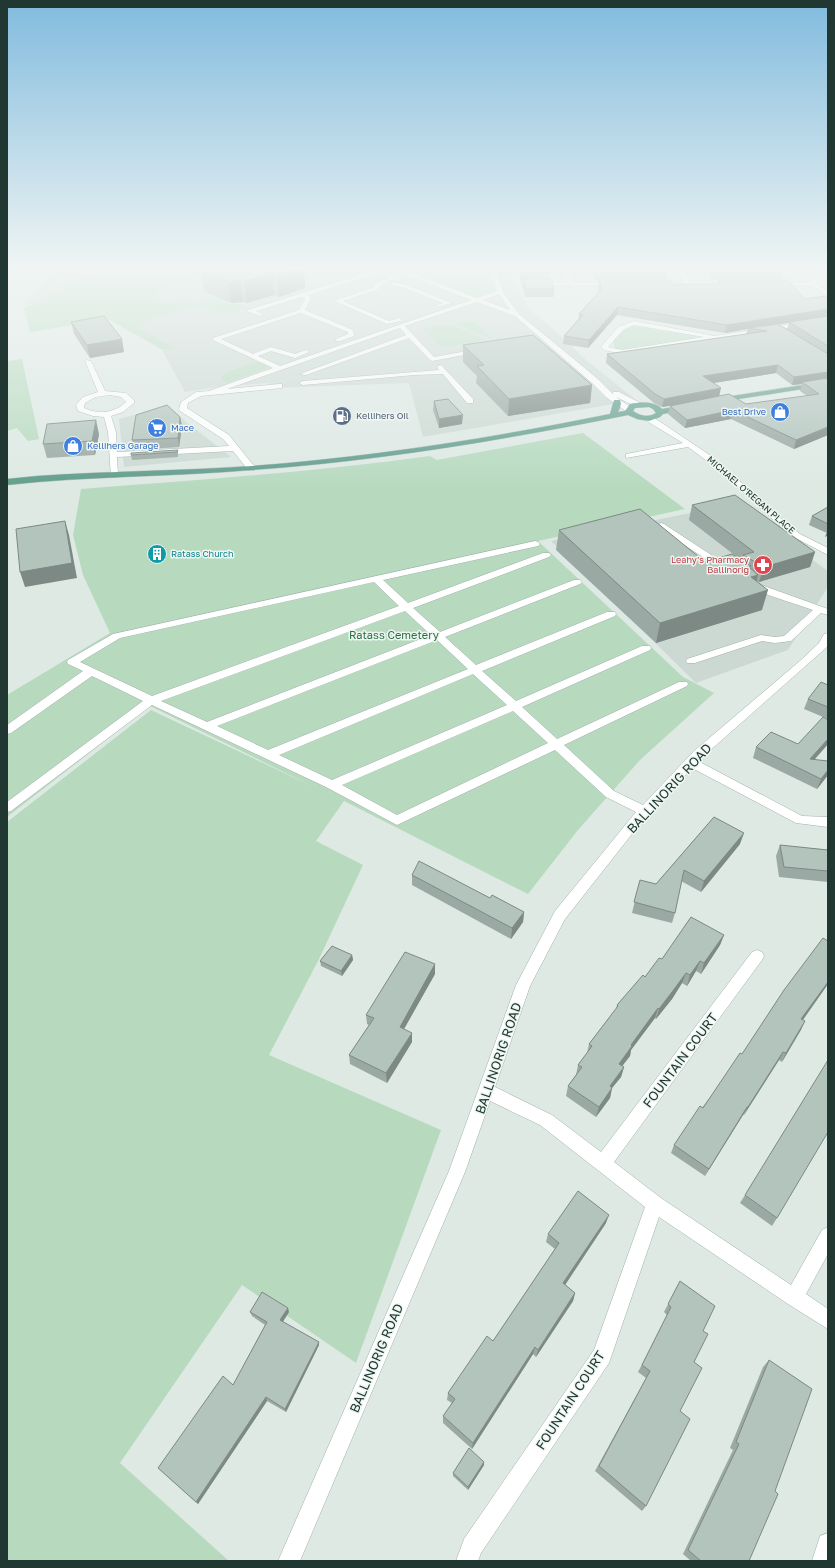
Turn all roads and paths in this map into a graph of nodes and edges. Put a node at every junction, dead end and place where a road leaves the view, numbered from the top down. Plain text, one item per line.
1 (220, 341) edge
2 (335, 341) edge
3 (355, 341) edge
4 (394, 341) edge
5 (416, 341) edge
6 (549, 341) edge
7 (609, 341) edge
8 (688, 341) edge
9 (486, 350) edge
10 (263, 353) junction
11 (254, 355) junction
12 (432, 359) junction
13 (88, 361) edge
14 (284, 366) junction
15 (444, 372) junction
16 (304, 374) dead end
17 (303, 383) dead end
18 (828, 383) edge
19 (599, 385) junction
20 (279, 386) dead end
21 (212, 392) junction
22 (102, 394) junction
23 (715, 400) edge
24 (470, 401) dead end
25 (617, 402) junction
26 (640, 404) junction
27 (652, 406) junction
28 (631, 412) junction
29 (660, 413) junction
30 (107, 414) junction
31 (613, 415) junction
32 (648, 418) junction
33 (577, 423) junction
34 (677, 434) junction
35 (689, 444) junction
36 (235, 448) junction
37 (113, 455) junction
38 (629, 456) dead end
39 (251, 468) junction
40 (114, 475) junction
41 (7, 482) edge
42 (661, 526) edge
43 (535, 544) dead end
44 (828, 552) edge
45 (546, 555) dead end
46 (734, 573) edge
47 (376, 579) junction
48 (577, 582) dead end
49 (748, 582) edge
50 (406, 606) junction
51 (824, 611) edge
52 (611, 614) dead end
53 (439, 636) junction
54 (828, 636) edge
55 (646, 648) dead end
56 (691, 662) dead end
57 (476, 670) junction
58 (91, 671) junction
59 (683, 684) dead end
60 (150, 700) junction
61 (515, 706) junction
62 (207, 726) junction
63 (7, 730) edge
64 (557, 745) junction
65 (268, 755) junction
66 (691, 762) junction
67 (331, 785) junction
68 (7, 808) edge
69 (644, 811) junction
70 (828, 822) edge
71 (757, 956) dead end
72 (486, 1091) junction
73 (602, 1164) junction
74 (655, 1204) junction
75 (828, 1236) edge
76 (794, 1298) junction
77 (828, 1320) edge
78 (828, 1544) edge
79 (289, 1561) edge
80 (467, 1561) edge
81 (823, 1561) edge

1 - 11 street
2 - 10 street
3 - 14 street
4 - 16 street
5 - 12 street
6 - 19 street
7 - 8 street
9 - 12 street
10 - 11 street
10 - 14 street
11 - 14 street
12 - 15 street
13 - 22 street
14 - 21 street
15 - 17 street
15 - 24 street
18 - 23 main road
19 - 25 street
19 - 26 street
20 - 21 street
21 - 36 street
22 - 30 street
22 - 30 street
25 - 28 street
25 - 31 main road
26 - 27 main road
26 - 28 main road
27 - 29 main road
27 - 29 main road
28 - 31 main road
28 - 32 main road
28 - 33 main road
29 - 32 main road
29 - 34 street
30 - 37 street
31 - 33 main road
32 - 34 street
33 - 39 main road
34 - 35 street, MICHAEL O'REGAN PLACE
35 - 38 street
35 - 44 street, MICHAEL O'REGAN PLACE
36 - 37 street
36 - 39 street
37 - 40 street
39 - 40 main road
40 - 41 main road
42 - 46 street
43 - 47 street
45 - 50 street
47 - 50 street
47 - 58 street
48 - 53 street
49 - 51 street
50 - 53 street
50 - 60 street
51 - 56 street
52 - 57 street
53 - 57 street
53 - 62 street
54 - 66 street, BALLINORIG ROAD
55 - 61 street
57 - 61 street
57 - 65 street
58 - 60 street
58 - 63 street
59 - 64 street
60 - 62 street
60 - 68 street
61 - 64 street
61 - 67 street
62 - 65 street
64 - 67 street
64 - 69 street
65 - 67 street
66 - 69 street, BALLINORIG ROAD
66 - 70 street
69 - 72 street, BALLINORIG ROAD
71 - 73 street, FOUNTAIN COURT
72 - 73 street
72 - 79 street, BALLINORIG ROAD
73 - 74 street
74 - 76 street
74 - 80 street, FOUNTAIN COURT
75 - 76 street
76 - 77 street
78 - 81 street

